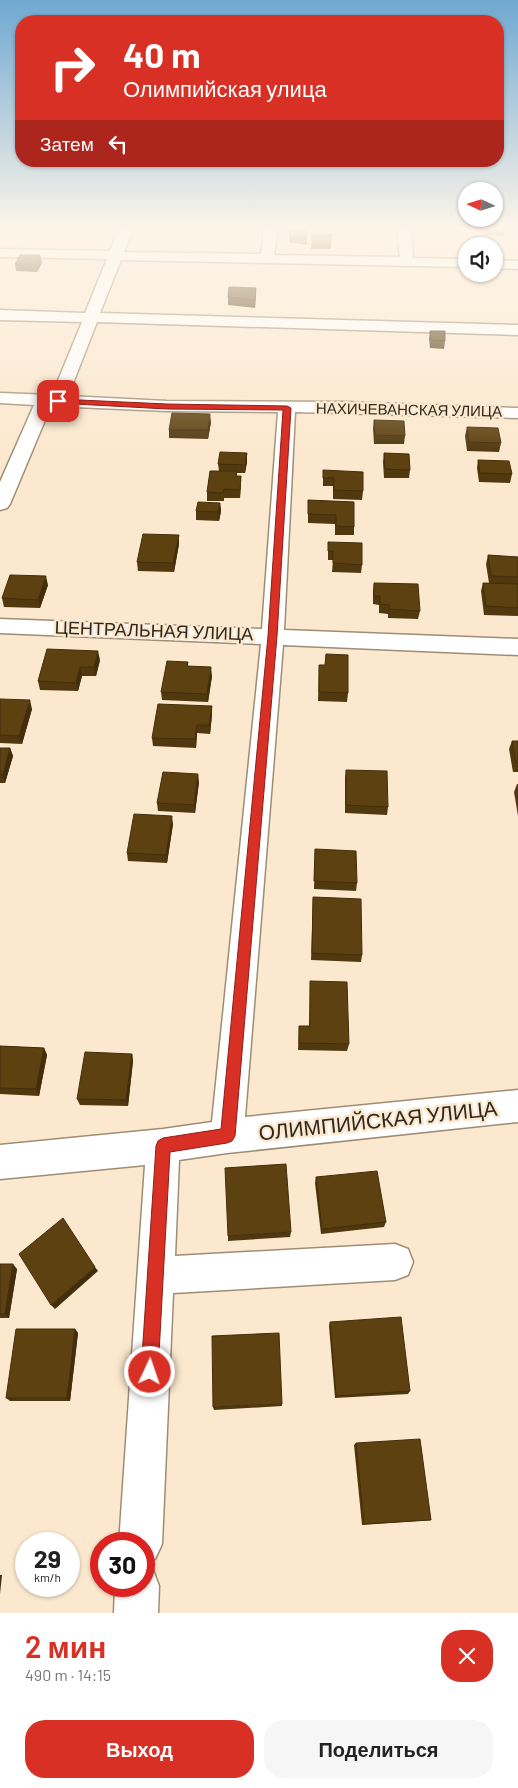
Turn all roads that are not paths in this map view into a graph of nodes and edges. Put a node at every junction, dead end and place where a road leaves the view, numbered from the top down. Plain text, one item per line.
1 (98, 304) edge
2 (0, 315) edge
3 (93, 318) junction
4 (518, 330) edge
5 (0, 398) edge
6 (51, 401) junction
7 (287, 408) junction
8 (518, 413) edge
9 (0, 504) edge
10 (0, 626) edge
11 (273, 636) junction
12 (518, 647) edge
13 (518, 1106) edge
14 (227, 1136) junction
15 (163, 1146) junction
16 (0, 1162) edge
17 (395, 1262) dead end
18 (155, 1276) junction
19 (141, 1532) edge
20 (137, 1597) edge
21 (136, 1613) edge

1 - 3 street
2 - 3 street
3 - 4 street
3 - 6 street
5 - 6 street, НАХИЧЕВАНСКАЯ УЛИЦА
6 - 7 street, НАХИЧЕВАНСКАЯ УЛИЦА
6 - 9 street
7 - 8 street, НАХИЧЕВАНСКАЯ УЛИЦА
7 - 11 street
10 - 11 street, ЦЕНТРАЛЬНАЯ УЛИЦА
11 - 12 street, ЦЕНТРАЛЬНАЯ УЛИЦА
11 - 14 street
13 - 14 street, ОЛИМПИЙСКАЯ УЛИЦА
14 - 15 street, ОЛИМПИЙСКАЯ УЛИЦА
15 - 16 street, ОЛИМПИЙСКАЯ УЛИЦА
15 - 18 street
17 - 18 street
18 - 19 street
20 - 21 street

